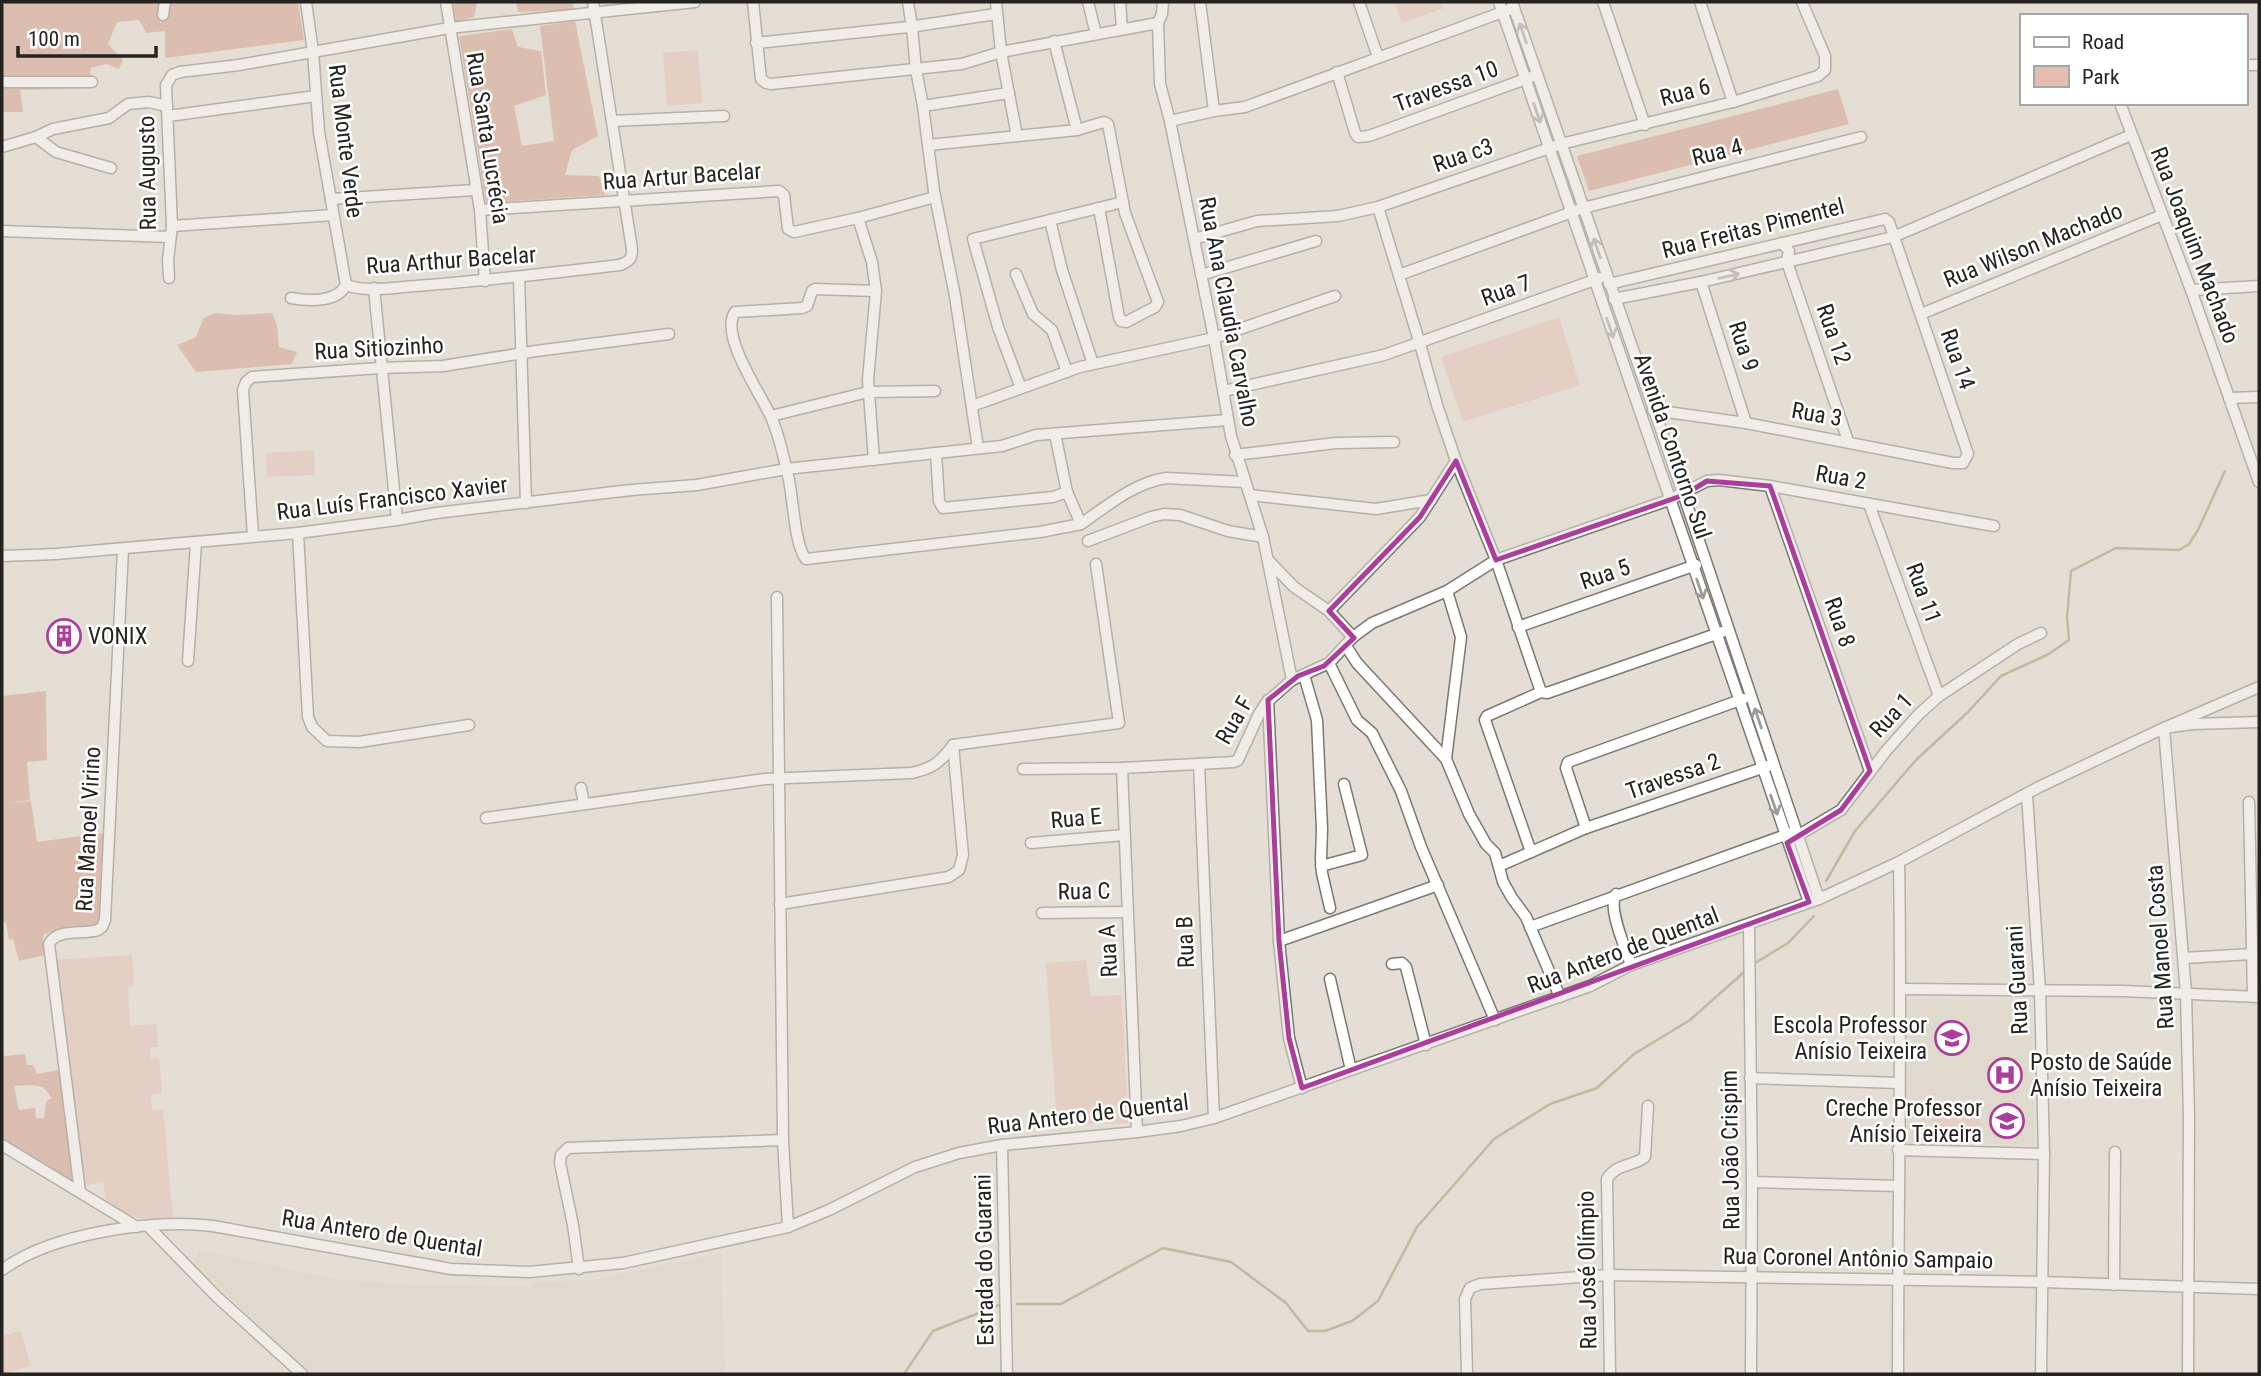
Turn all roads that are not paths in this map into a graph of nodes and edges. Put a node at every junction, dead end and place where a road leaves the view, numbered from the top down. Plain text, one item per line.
1 (165, 2) edge
2 (306, 2) edge
3 (446, 2) edge
4 (695, 2) edge
5 (753, 2) edge
6 (908, 2) edge
7 (996, 2) edge
8 (1088, 2) edge
9 (1120, 2) edge
10 (1163, 2) edge
11 (1200, 2) edge
12 (1359, 2) edge
13 (1603, 2) edge
14 (1700, 2) edge
15 (1802, 2) edge
16 (1513, 5) edge
17 (594, 7) edge
18 (1500, 7) edge
19 (996, 14) junction
20 (163, 15) dead end
21 (1158, 23) junction
22 (912, 27) junction
23 (449, 28) junction
24 (1122, 29) junction
25 (1096, 34) junction
26 (1054, 41) junction
27 (756, 43) junction
28 (313, 51) junction
29 (1001, 52) junction
30 (1378, 57) junction
31 (916, 70) junction
32 (1337, 72) junction
33 (1537, 75) junction
34 (1525, 80) junction
35 (2, 82) edge
36 (92, 82) dead end
37 (1009, 93) junction
38 (316, 96) junction
39 (1733, 102) junction
40 (2121, 105) edge
41 (923, 106) junction
42 (167, 111) junction
43 (1214, 111) junction
44 (724, 116) dead end
45 (612, 121) junction
46 (1170, 121) junction
47 (1646, 125) junction
48 (1077, 130) junction
49 (2131, 135) junction
50 (1017, 136) junction
51 (36, 137) junction
52 (1861, 137) dead end
53 (1561, 144) junction
54 (928, 145) junction
55 (2, 147) edge
56 (1549, 148) junction
57 (111, 168) dead end
58 (475, 190) junction
59 (935, 197) junction
60 (331, 199) junction
61 (623, 201) junction
62 (1123, 202) junction
63 (1378, 207) junction
64 (1099, 208) junction
65 (1583, 208) junction
66 (480, 210) junction
67 (1571, 214) junction
68 (334, 215) junction
69 (2162, 215) junction
70 (858, 218) junction
71 (1050, 220) junction
72 (2, 231) edge
73 (171, 231) junction
74 (1894, 237) junction
75 (1194, 239) junction
76 (1316, 241) dead end
77 (1782, 243) junction
78 (1787, 262) junction
79 (1016, 274) dead end
80 (1201, 275) junction
81 (1399, 275) junction
82 (519, 277) junction
83 (169, 278) dead end
84 (1594, 280) junction
85 (1608, 280) junction
86 (485, 281) junction
87 (1701, 282) junction
88 (346, 285) junction
89 (2259, 286) edge
90 (374, 288) junction
91 (2191, 290) junction
92 (876, 291) junction
93 (1335, 296) dead end
94 (291, 298) dead end
95 (1614, 299) junction
96 (1921, 314) junction
97 (669, 334) dead end
98 (1214, 338) junction
99 (1420, 344) junction
100 (522, 354) junction
101 (1093, 364) junction
102 (380, 368) junction
103 (1067, 372) junction
104 (1021, 388) junction
105 (935, 391) dead end
106 (1224, 391) junction
107 (868, 392) junction
108 (2259, 397) edge
109 (2230, 398) junction
110 (972, 405) junction
111 (1653, 410) junction
112 (771, 416) junction
113 (1228, 420) junction
114 (1746, 423) junction
115 (1055, 434) junction
116 (1848, 441) junction
117 (1394, 442) dead end
118 (978, 448) junction
119 (936, 453) junction
120 (1968, 454) joint
121 (1235, 455) junction
122 (873, 460) junction
123 (1456, 461) junction
124 (786, 469) junction
125 (1244, 482) junction
126 (2259, 482) edge
127 (1770, 486) junction
128 (1067, 492) junction
129 (1683, 493) junction
130 (1250, 495) junction
131 (1431, 500) junction
132 (1669, 500) junction
133 (526, 503) junction
134 (1869, 504) junction
135 (397, 520) junction
136 (1081, 524) junction
137 (1994, 526) dead end
138 (298, 533) junction
139 (253, 536) junction
140 (1263, 537) junction
141 (1088, 541) dead end
142 (196, 542) junction
143 (123, 549) junction
144 (2, 556) edge
145 (1496, 560) junction
146 (1268, 561) junction
147 (1705, 561) junction
148 (1096, 564) dead end
149 (1692, 566) junction
150 (1447, 592) junction
151 (777, 597) dead end
152 (1329, 611) junction
153 (1518, 627) junction
154 (1728, 630) junction
155 (2041, 632) dead end
156 (1716, 635) junction
157 (1350, 642) junction
158 (188, 662) dead end
159 (1329, 663) junction
160 (1304, 675) junction
161 (1292, 680) junction
162 (2259, 687) edge
163 (1546, 691) junction
164 (1751, 696) junction
165 (1939, 696) junction
166 (1738, 700) junction
167 (1268, 701) junction
168 (2259, 722) edge
169 (469, 726) dead end
170 (2164, 728) junction
171 (953, 745) junction
172 (1446, 759) junction
173 (1199, 764) junction
174 (1774, 764) junction
175 (1122, 768) junction
176 (1023, 769) dead end
177 (1762, 769) junction
178 (1870, 771) junction
179 (779, 779) junction
180 (1344, 784) dead end
181 (581, 788) dead end
182 (2027, 795) junction
183 (2249, 802) dead end
184 (584, 804) junction
185 (486, 818) dead end
186 (1586, 828) junction
187 (1798, 833) junction
188 (1124, 835) junction
189 (1786, 838) junction
190 (1031, 843) dead end
191 (1531, 852) junction
192 (1899, 862) junction
193 (1321, 866) junction
194 (1499, 866) junction
195 (1438, 885) junction
196 (1616, 894) junction
197 (1814, 901) junction
198 (780, 904) junction
199 (1330, 908) dead end
200 (1127, 912) junction
201 (1042, 913) dead end
202 (1749, 925) junction
203 (1530, 927) junction
204 (1279, 941) junction
205 (2255, 956) edge
206 (2184, 958) junction
207 (1392, 964) dead end
208 (1631, 965) junction
209 (1330, 979) dead end
210 (1901, 989) junction
211 (2040, 992) junction
212 (2186, 993) junction
213 (1560, 997) junction
214 (2256, 997) edge
215 (1495, 1020) junction
216 (1426, 1045) junction
217 (1351, 1070) junction
218 (1750, 1077) junction
219 (1899, 1083) junction
220 (1302, 1088) junction
221 (1648, 1106) dead end
222 (1214, 1118) junction
223 (1138, 1132) junction
224 (783, 1140) junction
225 (2, 1145) edge
226 (1002, 1145) junction
227 (1898, 1150) junction
228 (2115, 1152) dead end
229 (2043, 1154) junction
230 (1752, 1182) junction
231 (1898, 1186) junction
232 (80, 1192) junction
233 (143, 1226) junction
234 (788, 1227) junction
235 (579, 1269) junction
236 (2, 1270) edge
237 (1609, 1275) junction
238 (1752, 1277) junction
239 (1898, 1280) junction
240 (2042, 1282) junction
241 (2114, 1285) junction
242 (2188, 1286) junction
243 (2259, 1289) edge
244 (302, 1374) edge
245 (1007, 1374) edge
246 (1467, 1374) edge
247 (1610, 1374) edge
248 (1751, 1374) edge
249 (1898, 1374) edge
250 (2041, 1374) edge
251 (2188, 1374) edge

1 - 20 street
2 - 28 street, Rua Monte Verde
3 - 23 street, Rua Santa Lucrécia
4 - 17 street
5 - 27 street
6 - 22 street
7 - 19 street
8 - 25 street
9 - 24 street
10 - 21 street, Rua Ana Claudia Carvalho
11 - 43 street
12 - 30 street
13 - 47 street
14 - 39 street
15 - 39 street, Rua 6
16 - 18 street
33 -> 16 street, Avenida Contorno Sul
17 - 23 street
17 - 45 street
18 - 30 street
18 - 34 street, Avenida Contorno Sul
19 - 22 street
19 - 29 street
21 - 24 street
21 - 46 street, Rua Ana Claudia Carvalho
22 - 27 street
22 - 31 street
23 - 28 street
23 - 58 street, Rua Santa Lucrécia
24 - 25 street
25 - 26 street
26 - 29 street
26 - 48 street
27 - 31 street
28 - 38 street, Rua Monte Verde
28 - 42 street, Rua Augusto
29 - 31 street
29 - 37 street
30 - 32 street
31 - 41 street
32 - 34 street, Travessa 10
32 - 43 street
33 - 34 street, Travessa 10
33 - 53 street, Avenida Contorno Sul
34 -> 56 street, Avenida Contorno Sul
35 - 36 street
37 - 41 street
37 - 50 street
38 - 42 street
38 - 60 street, Rua Monte Verde
39 - 47 street, Rua 6
40 - 49 street, Rua Joaquim Machado
41 - 54 street
42 - 51 street
42 - 73 street, Rua Augusto
43 - 46 street
44 - 45 street
45 - 61 street
46 - 75 street, Rua Ana Claudia Carvalho
47 - 53 street, Rua 6
48 - 50 street
48 - 62 street
49 - 69 street, Rua Joaquim Machado
49 - 74 street, Rua Freitas Pimentel
50 - 54 street
51 - 55 street
51 - 57 street
52 - 65 street, Rua 4
53 - 56 street, Rua c3
53 - 65 street, Avenida Contorno Sul
54 - 59 street
56 - 63 street, Rua c3
56 - 67 street, Avenida Contorno Sul
58 - 60 street
58 - 66 street, Rua Santa Lucrécia
59 - 70 street, Rua Artur Bacelar
59 - 110 street
60 - 68 street, Rua Monte Verde
61 - 66 street, Rua Artur Bacelar
61 - 70 street, Rua Artur Bacelar
61 - 82 street, Rua Arthur Bacelar
62 - 64 street
62 - 64 street
63 - 75 street, Rua c3
63 - 81 street
64 - 71 street
65 - 67 street
85 -> 65 street, Avenida Contorno Sul
66 - 86 street, Rua Santa Lucrécia
67 - 81 street
67 - 84 street, Avenida Contorno Sul
68 - 73 street
68 - 88 street, Rua Monte Verde
69 - 91 street, Rua Joaquim Machado
69 - 96 street, Rua Wilson Machado
70 - 92 street
71 - 101 street
71 - 104 street
72 - 73 street
73 - 83 street, Rua Augusto
74 - 77 street, Rua Freitas Pimentel
74 - 78 street, Rua Freitas Pimentel
74 - 96 street, Rua 14
75 - 80 street, Rua Ana Claudia Carvalho
76 - 80 street
77 - 78 street, Rua 12
77 - 85 street, Rua Freitas Pimentel
87 -> 78 street, Rua Freitas Pimentel
78 - 116 street, Rua 12
79 - 103 street
80 - 98 street, Rua Ana Claudia Carvalho
81 - 99 street
82 - 86 street, Rua Arthur Bacelar
82 - 100 street
84 - 85 street, Rua 7
84 - 99 street, Rua 7
84 -> 132 street, Avenida Contorno Sul
85 - 95 street, Avenida Contorno Sul
86 - 90 street, Rua Arthur Bacelar
87 - 95 street, Rua Freitas Pimentel
87 - 114 street, Rua 9
88 - 90 street, Rua Arthur Bacelar
88 - 94 street, Rua Arthur Bacelar
89 - 91 street
90 - 102 street
91 - 109 street, Rua Joaquim Machado
92 - 107 street
92 - 112 street
93 - 98 street
95 - 111 street, Avenida Contorno Sul
96 - 120 street, Rua 14
97 - 100 street, Rua Sitiozinho
98 - 101 street
98 - 106 street, Rua Ana Claudia Carvalho
99 - 106 street, Rua 7
99 - 123 street
100 - 102 street, Rua Sitiozinho
100 - 133 street
101 - 103 street
102 - 135 street
102 - 139 street, Rua Sitiozinho
103 - 104 street
104 - 110 street
105 - 107 street
106 - 113 street, Rua Ana Claudia Carvalho
107 - 112 street
107 - 122 street
108 - 109 street
109 - 126 street, Rua Joaquim Machado
110 - 118 street
111 - 114 street, Rua 3
111 - 129 street, Avenida Contorno Sul
112 - 124 street
113 - 115 street, Rua Luís Francisco Xavier
113 - 121 street, Rua Ana Claudia Carvalho
114 - 116 street, Rua 3
115 - 118 street, Rua Luís Francisco Xavier
115 - 128 street
116 - 120 street, Rua 3
117 - 121 street
118 - 119 street, Rua Luís Francisco Xavier
119 - 122 street, Rua Luís Francisco Xavier
119 - 128 street
121 - 125 street, Rua Ana Claudia Carvalho
122 - 124 street, Rua Luís Francisco Xavier
123 - 131 street
123 - 145 street
124 - 133 street, Rua Luís Francisco Xavier
124 - 136 street
125 - 130 street, Rua Ana Claudia Carvalho
125 - 136 street
127 - 129 street, Rua 2
127 - 134 street, Rua 2
127 - 178 street, Rua 8
128 - 136 street
129 - 132 street, Rua 2
129 - 147 street, Avenida Contorno Sul
130 - 131 street
130 - 140 street, Rua Ana Claudia Carvalho
131 - 152 street
132 - 145 street
132 - 149 street, Avenida Contorno Sul
133 - 135 street, Rua Luís Francisco Xavier
134 - 137 street, Rua 2
134 - 165 street, Rua 11
135 - 138 street, Rua Luís Francisco Xavier
138 - 139 street, Rua Luís Francisco Xavier
138 - 169 street
139 - 142 street, Rua Luís Francisco Xavier
140 - 141 street
140 - 146 street, Rua Ana Claudia Carvalho
142 - 143 street, Rua Luís Francisco Xavier
142 - 158 street
143 - 144 street, Rua Luís Francisco Xavier
143 - 232 street, Rua Manoel Virino
145 - 150 street, Rua F
145 - 153 street
146 - 152 street
146 - 161 street, Rua Ana Claudia Carvalho
147 - 149 street, Rua 5
147 - 154 street, Avenida Contorno Sul
148 - 171 street
149 - 153 street, Rua 5
149 -> 156 street, Avenida Contorno Sul
150 - 157 street, Rua F
150 - 172 street
151 - 179 street
152 - 157 street
153 - 163 street
154 - 156 street
154 - 164 street, Avenida Contorno Sul
155 - 165 street, Rua 1
156 - 163 street
156 - 166 street, Avenida Contorno Sul
157 - 159 street, Rua F
157 - 172 street
159 - 160 street, Rua F
159 - 195 street
160 - 161 street, Rua F
160 - 193 street
161 - 167 street, Rua F
162 - 170 street
163 - 191 street
164 - 166 street
174 -> 164 street, Avenida Contorno Sul
165 - 178 street, Rua 1
166 - 177 street, Avenida Contorno Sul
166 - 186 street
167 - 173 street, Rua F
167 - 204 street
168 - 170 street, Rua Antero de Quental
170 - 182 street, Rua Antero de Quental
170 - 206 street, Rua Manoel Costa
171 - 179 street
171 - 198 street
172 - 194 street
173 - 175 street, Rua F
173 - 222 street, Rua B
174 - 177 street, Travessa 2
174 - 187 street, Avenida Contorno Sul
175 - 176 street, Rua F
175 - 188 street, Rua A
177 - 186 street, Travessa 2
177 -> 189 street, Avenida Contorno Sul
178 - 187 street, Rua 1
179 - 184 street
179 - 198 street
180 - 193 street
181 - 184 street
182 - 192 street, Rua Antero de Quental
182 - 211 street, Rua Guarani
183 - 205 street
184 - 185 street
186 - 191 street, Travessa 2
187 - 189 street, Rua 1
187 - 197 street, Avenida Contorno Sul
188 - 190 street, Rua E
188 - 200 street, Rua A
189 - 196 street, Rua 1
189 - 197 street, Avenida Contorno Sul
191 - 194 street, Travessa 2
192 - 197 street, Rua Antero de Quental
192 - 210 street
193 - 199 street
194 - 203 street
195 - 204 street
195 - 215 street
196 - 203 street, Rua 1
196 - 208 street
197 - 202 street, Rua Antero de Quental
198 - 224 street
200 - 201 street, Rua C
200 - 223 street, Rua A
202 - 208 street, Rua Antero de Quental
202 - 218 street, Rua João Crispim
203 - 213 street
204 - 220 street
205 - 206 street
205 - 214 street
206 - 212 street, Rua Manoel Costa
207 - 216 street
208 - 213 street, Rua Antero de Quental
209 - 217 street
210 - 211 street
210 - 219 street
211 - 212 street
211 - 229 street, Rua Guarani
212 - 214 street
212 - 242 street, Rua Manoel Costa
213 - 215 street, Rua Antero de Quental
215 - 216 street, Rua Antero de Quental
216 - 217 street, Rua Antero de Quental
217 - 220 street, Rua Antero de Quental
218 - 219 street
218 - 230 street, Rua João Crispim
219 - 227 street
220 - 222 street, Rua Antero de Quental
221 - 237 street, Rua José Olímpio
222 - 223 street, Rua Antero de Quental
223 - 226 street, Rua Antero de Quental
224 - 234 street
224 - 235 street
225 - 232 street
226 - 234 street, Rua Antero de Quental
226 - 245 street, Estrada do Guarani
227 - 229 street
227 - 231 street
228 - 241 street
229 - 240 street, Rua Guarani
230 - 231 street
230 - 238 street, Rua João Crispim
231 - 239 street
232 - 233 street
233 - 235 street, Rua Antero de Quental
233 - 236 street, Rua Antero de Quental
233 - 244 street
234 - 235 street, Rua Antero de Quental
237 - 238 street, Rua Coronel Antônio Sampaio
237 - 246 street, Rua Coronel Antônio Sampaio
237 - 247 street, Rua José Olímpio
238 - 239 street, Rua Coronel Antônio Sampaio
238 - 248 street, Rua João Crispim
239 - 240 street, Rua Coronel Antônio Sampaio
239 - 249 street
240 - 241 street, Rua Coronel Antônio Sampaio
240 - 250 street, Rua Guarani
241 - 242 street, Rua Coronel Antônio Sampaio
242 - 243 street, Rua Coronel Antônio Sampaio
242 - 251 street, Rua Manoel Costa

